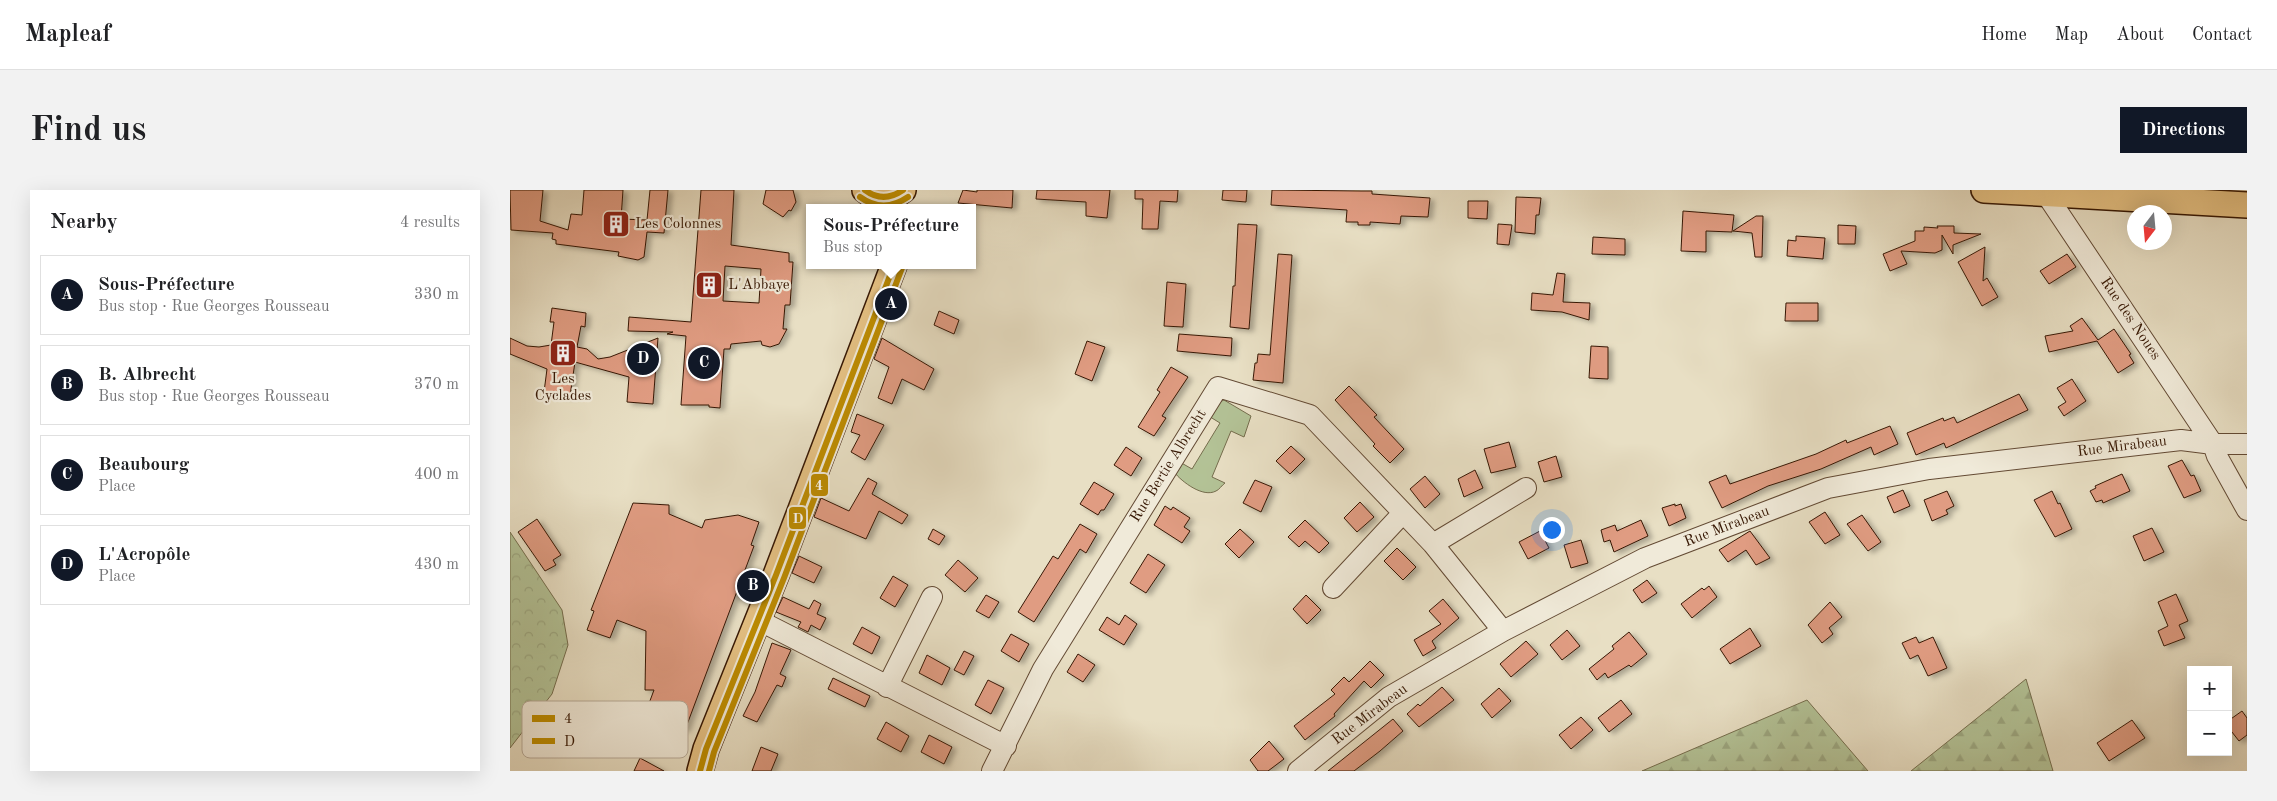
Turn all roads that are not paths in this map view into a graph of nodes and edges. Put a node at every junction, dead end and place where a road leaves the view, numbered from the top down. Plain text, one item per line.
1 (1984, 190) edge
2 (2044, 192) edge
3 (2247, 205) edge
4 (892, 269) edge
5 (2213, 444) junction
6 (2247, 444) edge
7 (1526, 488) dead end
8 (2247, 510) edge
9 (1403, 513) junction
10 (1433, 544) junction
11 (1333, 588) dead end
12 (932, 597) dead end
13 (758, 620) junction
14 (1503, 631) junction
15 (887, 686) junction
16 (1006, 746) junction
17 (700, 771) edge
18 (992, 771) edge
19 (1298, 771) edge

1 - 2 main road
2 - 3 main road
2 - 5 street, Rue des Noues
4 - 13 main road
5 - 6 street, Rue Mirabeau
5 - 8 street, Rue des Noues
5 - 14 street, Rue Mirabeau
7 - 10 street
9 - 10 street, Rue Bertie Albrecht
9 - 11 street
9 - 16 street, Rue Bertie Albrecht
10 - 14 street, Rue Bertie Albrecht
12 - 15 street
13 - 15 street
13 - 17 main road
14 - 19 street, Rue Mirabeau
15 - 16 street
16 - 18 street, Rue Bertie Albrecht

